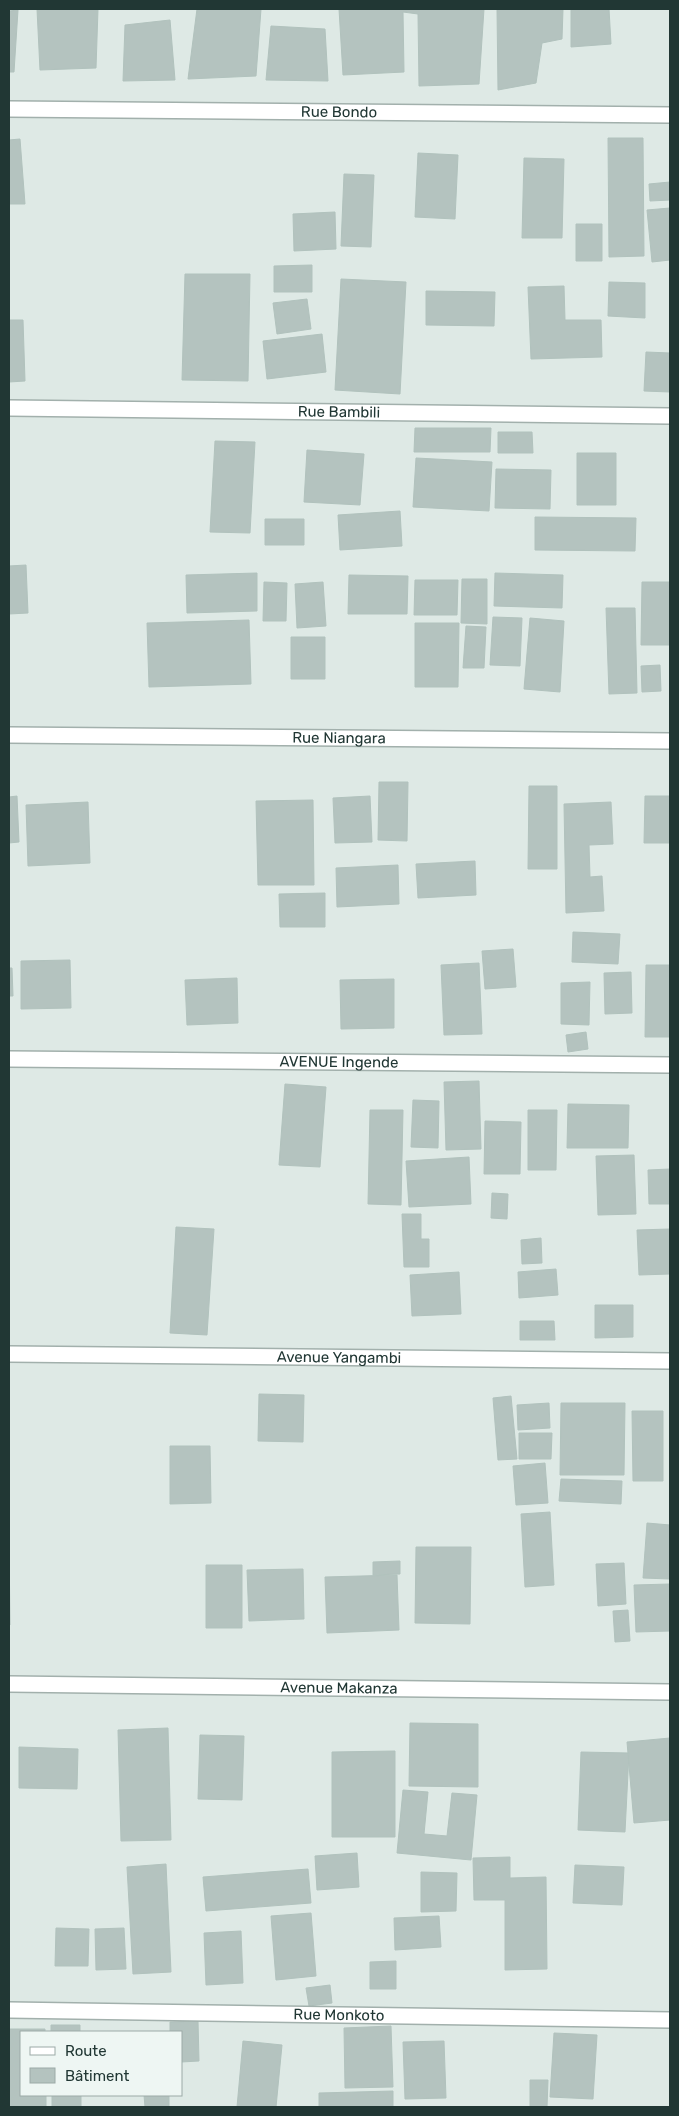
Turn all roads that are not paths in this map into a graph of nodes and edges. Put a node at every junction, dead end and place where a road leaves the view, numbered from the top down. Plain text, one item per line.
1 (9, 109) edge
2 (670, 115) edge
3 (9, 408) edge
4 (670, 416) edge
5 (9, 735) edge
6 (670, 741) edge
7 (9, 1059) edge
8 (670, 1065) edge
9 (9, 1354) edge
10 (670, 1361) edge
11 (9, 1684) edge
12 (670, 1692) edge
13 (9, 2010) edge
14 (670, 2020) edge

1 - 2 street, Rue Bondo
3 - 4 street, Rue Bambili
5 - 6 street, Rue Niangara
7 - 8 street, AVENUE Ingende
9 - 10 street, Avenue Yangambi
11 - 12 street, Avenue Makanza
13 - 14 street, Rue Monkoto

